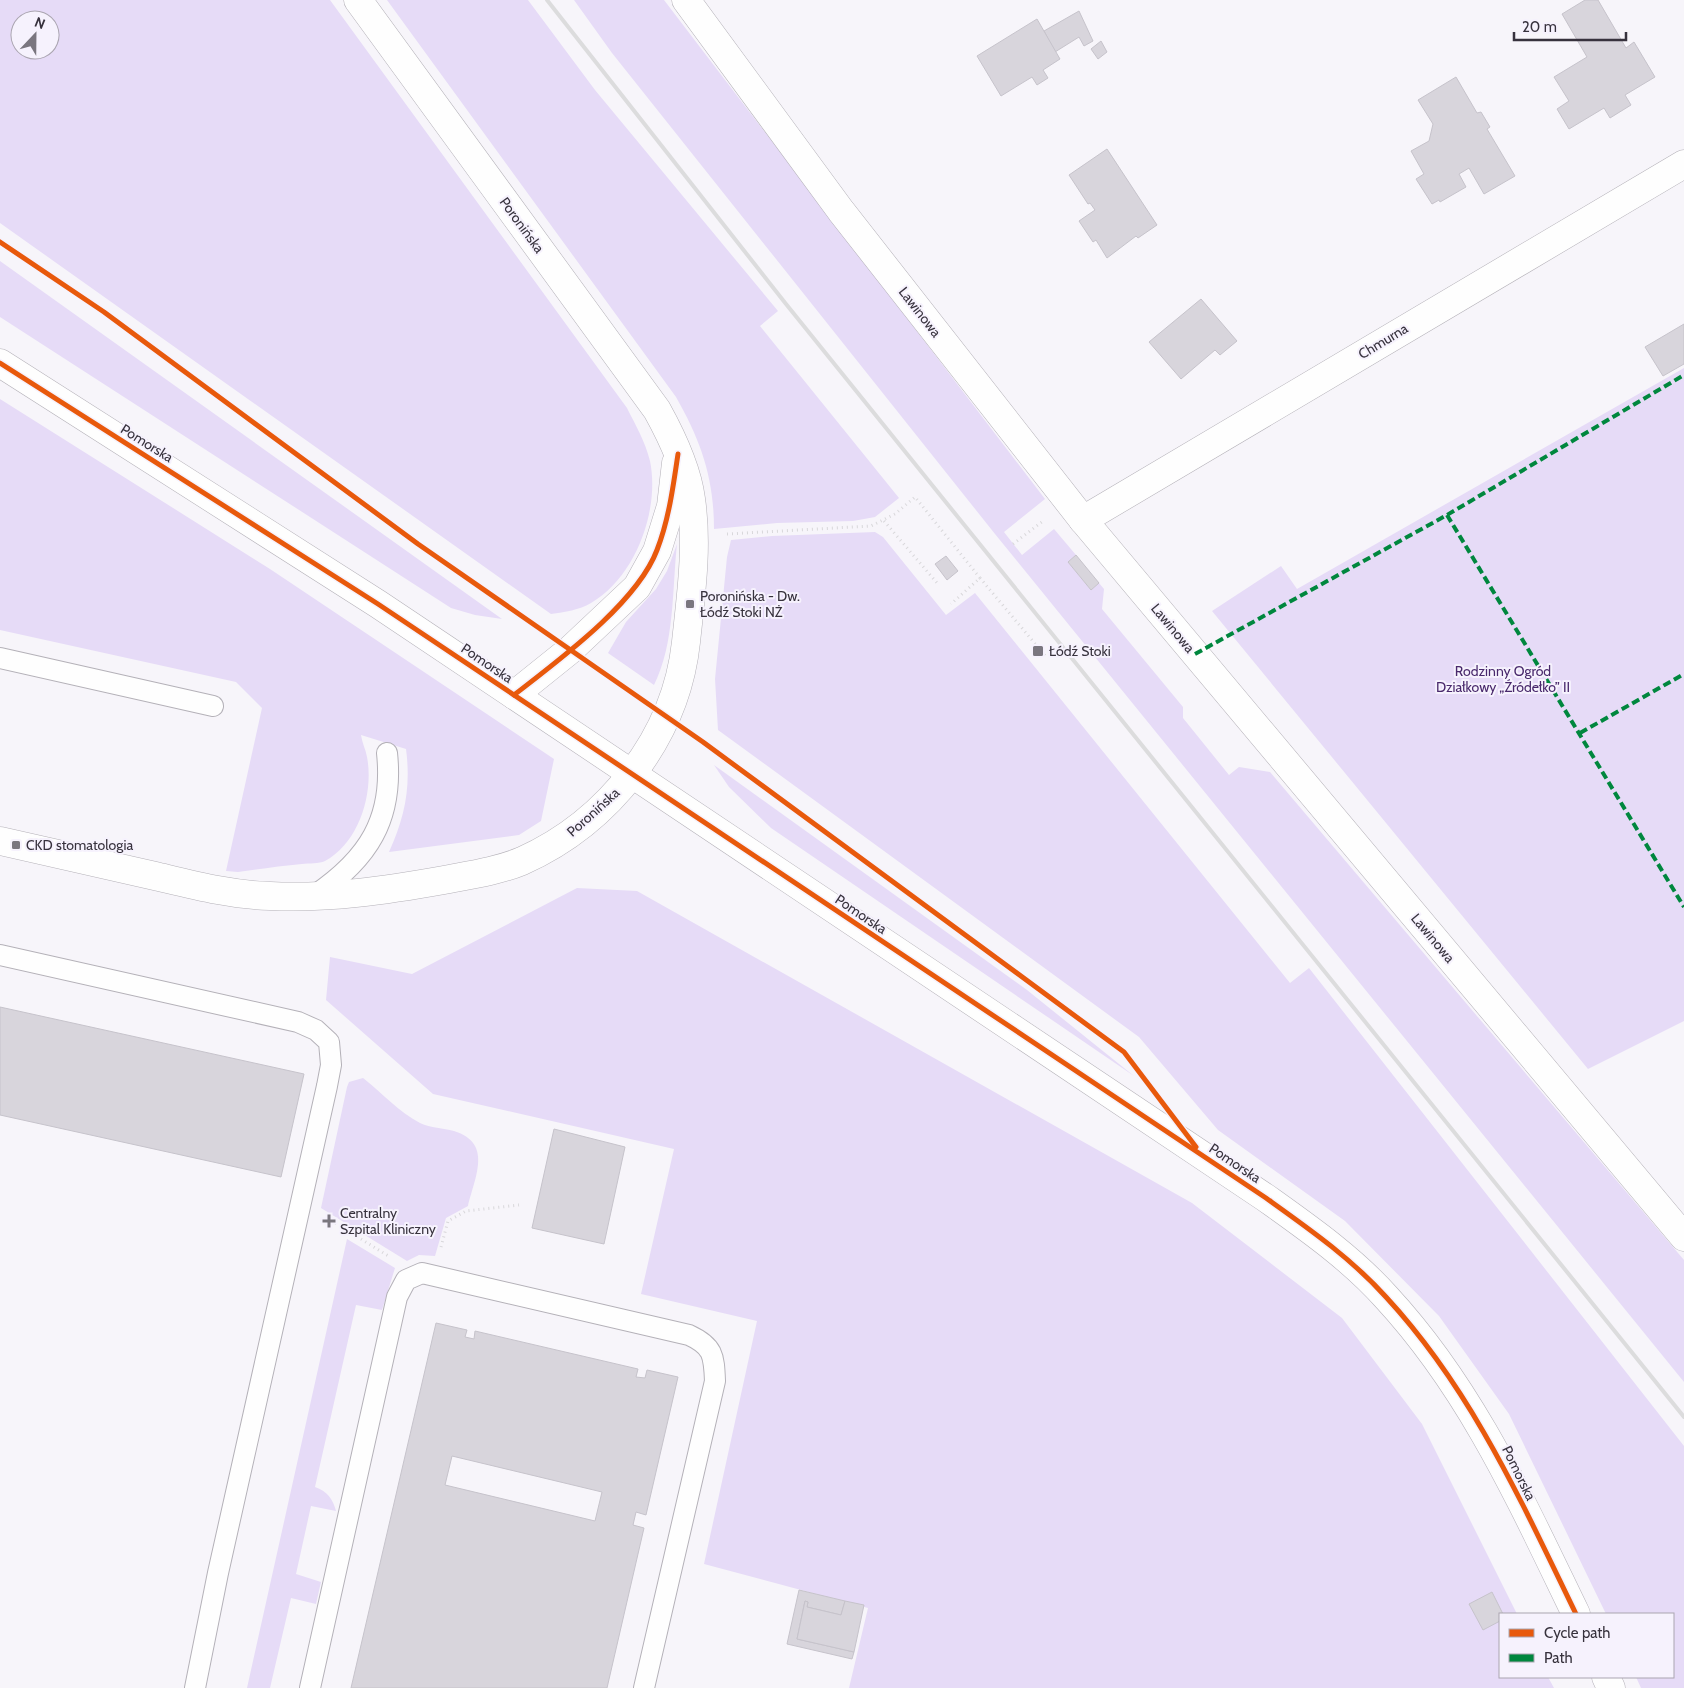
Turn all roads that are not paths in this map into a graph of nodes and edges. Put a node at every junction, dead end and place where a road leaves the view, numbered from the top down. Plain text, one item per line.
1 (358, 0) edge
2 (686, 0) edge
3 (1684, 164) edge
4 (0, 363) edge
5 (678, 454) junction
6 (1083, 520) junction
7 (0, 658) edge
8 (514, 695) junction
9 (213, 706) dead end
10 (388, 753) dead end
11 (632, 775) junction
12 (0, 841) edge
13 (315, 895) junction
14 (0, 955) edge
15 (1684, 1237) edge
16 (1576, 1613) edge
17 (195, 1688) edge
18 (310, 1688) edge
19 (644, 1688) edge

1 - 5 street, Poronińska
2 - 6 street, Lawinowa
3 - 6 street, Chmurna
4 - 8 street, Pomorska
5 - 8 street
5 - 11 street, Poronińska
6 - 15 street, Lawinowa
7 - 9 lane
8 - 11 street, Pomorska
10 - 13 lane
11 - 13 street, Poronińska
11 - 16 street, Pomorska
12 - 13 street, Poronińska
14 - 17 lane
18 - 19 lane

